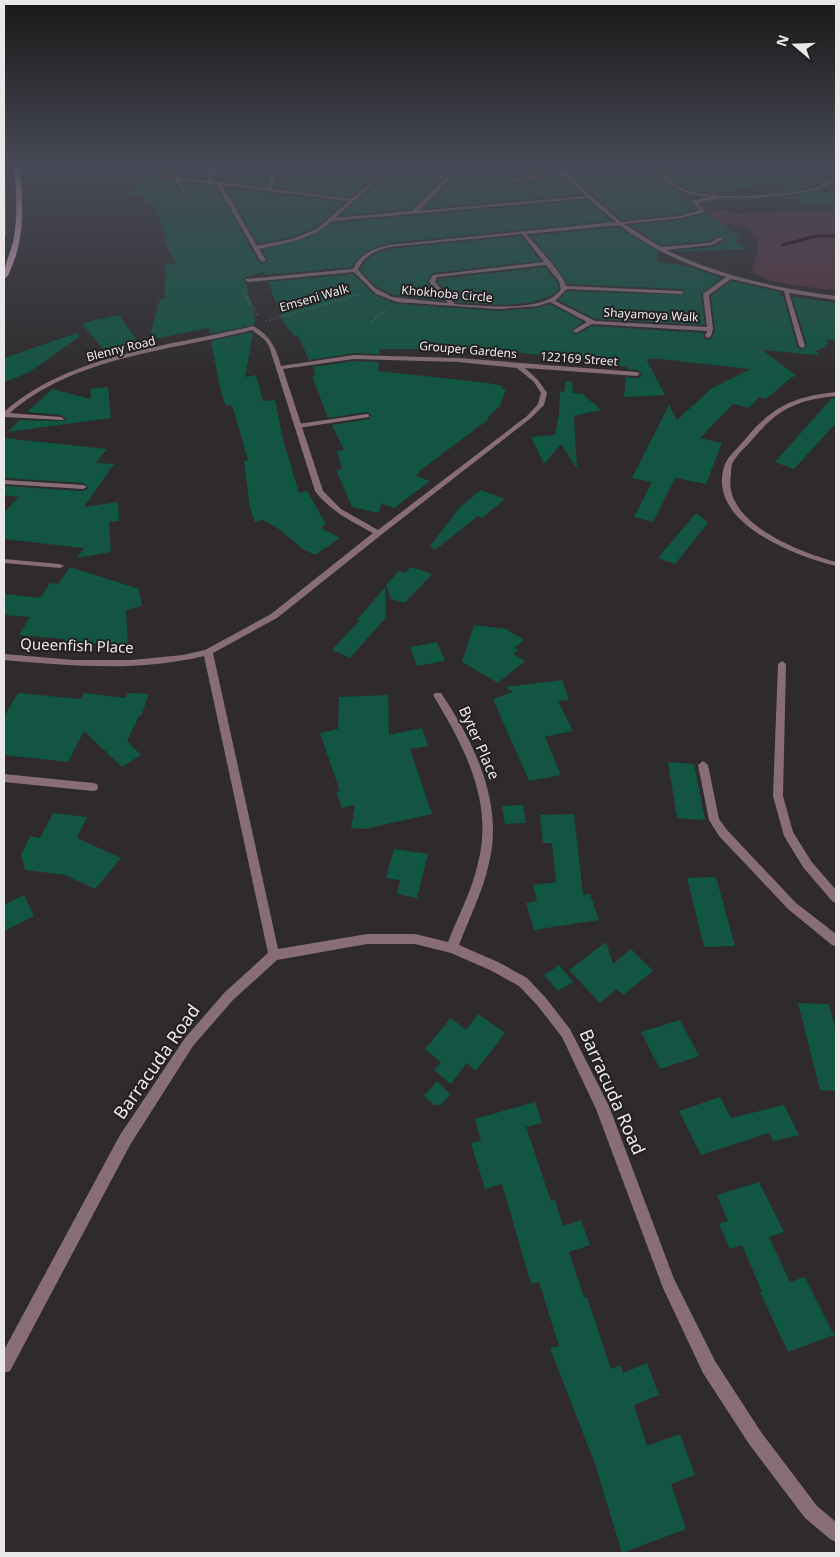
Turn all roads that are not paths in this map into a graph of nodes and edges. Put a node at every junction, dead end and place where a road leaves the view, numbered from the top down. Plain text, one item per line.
1 (18, 238) edge
2 (250, 238) edge
3 (296, 238) edge
4 (483, 238) edge
5 (527, 238) edge
6 (641, 238) edge
7 (720, 239) dead end
8 (256, 248) junction
9 (658, 249) junction
10 (263, 260) dead end
11 (549, 263) junction
12 (355, 270) junction
13 (732, 276) junction
14 (4, 277) edge
15 (248, 280) road end
16 (564, 287) junction
17 (786, 290) junction
18 (681, 294) dead end
19 (836, 298) edge
20 (552, 301) junction
21 (452, 304) junction
22 (591, 322) junction
23 (576, 331) dead end
24 (802, 346) dead end
25 (519, 366) junction
26 (279, 368) junction
27 (637, 374) dead end
28 (836, 394) edge
29 (4, 415) edge
30 (367, 416) dead end
31 (61, 419) dead end
32 (298, 426) junction
33 (4, 482) edge
34 (82, 487) dead end
35 (378, 533) junction
36 (4, 561) edge
37 (836, 564) edge
38 (60, 566) dead end
39 (208, 652) junction
40 (4, 657) edge
41 (782, 664) dead end
42 (438, 695) dead end
43 (703, 765) dead end
44 (4, 778) edge
45 (94, 786) dead end
46 (836, 898) edge
47 (836, 941) edge
48 (452, 948) junction
49 (274, 955) junction
50 (4, 1365) edge
51 (836, 1533) edge

1 - 14 main road
2 - 8 street
3 - 8 street
4 - 12 street
5 - 11 street
6 - 9 street
7 - 9 street
8 - 10 street
9 - 13 street
11 - 16 street
11 - 21 street
12 - 15 street
12 - 21 street, Khokhoba Circle
13 - 17 street
13 - 22 street, Shayamoya Walk
16 - 18 street
16 - 20 street
17 - 19 street
17 - 24 street
20 - 21 street, Khokhoba Circle
20 - 22 street, Shayamoya Walk
22 - 23 street, Shayamoya Walk
25 - 26 street, Grouper Gardens
25 - 27 street, 122169 Street
25 - 35 street, Grouper Gardens
26 - 29 street, Blenny Road
26 - 32 street
28 - 37 street
29 - 31 street, Blenny Road
30 - 32 street
32 - 35 street
33 - 34 street
35 - 39 street, Grouper Gardens
36 - 38 street
39 - 40 street, Queenfish Place
39 - 49 street
41 - 46 street
42 - 48 street, Byter Place
43 - 47 street
44 - 45 street
48 - 49 street, Barracuda Road
48 - 51 street, Barracuda Road
49 - 50 street, Barracuda Road

